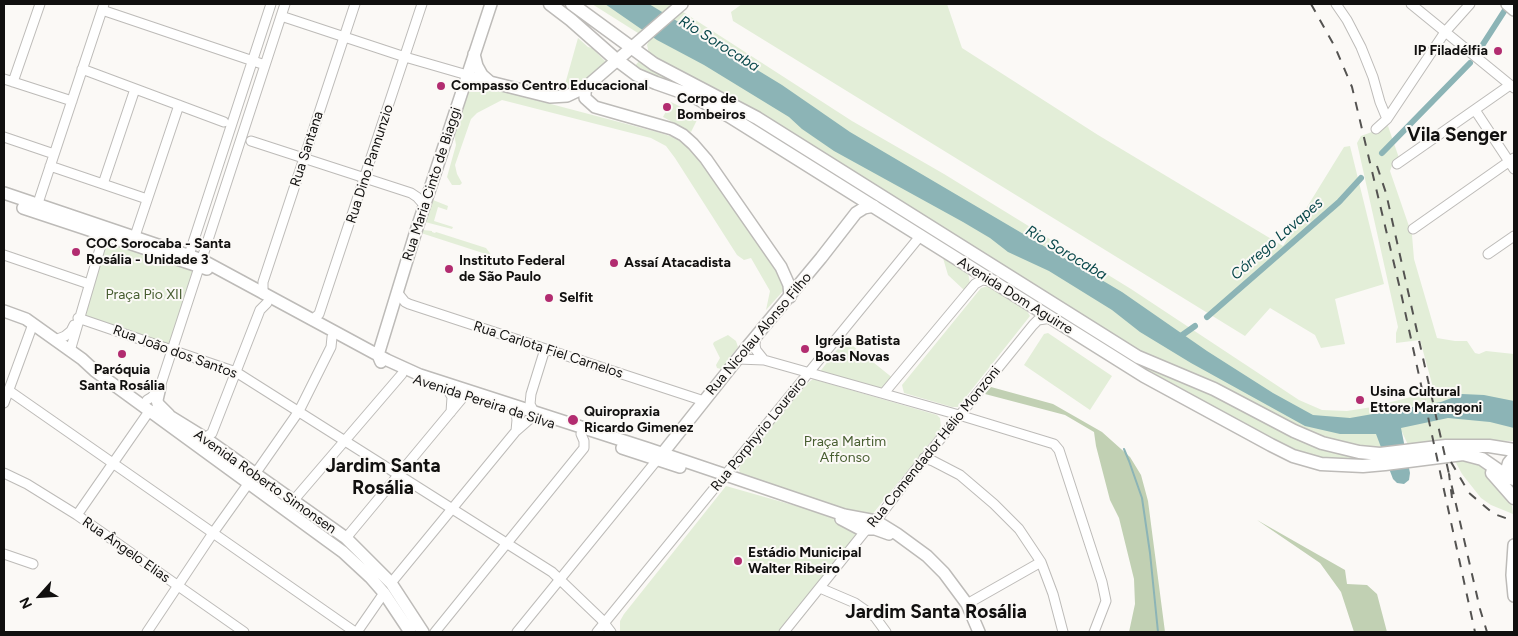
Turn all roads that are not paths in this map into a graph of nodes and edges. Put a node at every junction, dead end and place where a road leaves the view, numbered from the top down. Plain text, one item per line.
1 (40, 4) edge
2 (271, 4) edge
3 (285, 4) edge
4 (355, 4) edge
5 (422, 4) edge
6 (491, 4) edge
7 (550, 4) edge
8 (572, 4) edge
9 (682, 4) edge
10 (1336, 4) edge
11 (1411, 4) edge
12 (1470, 4) edge
13 (103, 7) edge
14 (281, 16) junction
15 (1445, 32) junction
16 (344, 37) junction
17 (634, 46) junction
18 (474, 54) junction
19 (405, 57) junction
20 (252, 60) junction
21 (617, 61) junction
22 (265, 65) junction
23 (82, 69) junction
24 (468, 75) junction
25 (4, 79) edge
26 (13, 82) junction
27 (490, 82) junction
28 (1512, 86) edge
29 (586, 87) junction
30 (135, 89) junction
31 (72, 101) junction
32 (179, 105) junction
33 (1475, 110) junction
34 (1387, 119) junction
35 (232, 126) junction
36 (1376, 129) dead end
37 (4, 137) edge
38 (241, 138) junction
39 (54, 154) junction
40 (304, 159) junction
41 (1513, 163) edge
42 (1397, 164) dead end
43 (50, 166) junction
44 (366, 178) junction
45 (103, 184) junction
46 (430, 190) junction
47 (4, 193) edge
48 (411, 193) junction
49 (148, 199) junction
50 (4, 201) edge
51 (424, 205) junction
52 (874, 206) junction
53 (36, 208) junction
54 (1413, 229) dead end
55 (108, 232) junction
56 (921, 235) junction
57 (135, 236) junction
58 (1514, 236) edge
59 (1488, 254) dead end
60 (4, 255) edge
61 (189, 255) junction
62 (977, 256) junction
63 (201, 264) junction
64 (972, 269) junction
65 (990, 280) junction
66 (89, 284) junction
67 (975, 284) junction
68 (397, 292) junction
69 (790, 297) junction
70 (265, 298) junction
71 (4, 312) edge
72 (78, 318) junction
73 (1052, 318) junction
74 (312, 320) junction
75 (33, 324) junction
76 (756, 336) junction
77 (332, 337) junction
78 (55, 340) junction
79 (747, 346) junction
80 (545, 349) junction
81 (70, 350) junction
82 (172, 351) junction
83 (82, 359) junction
84 (738, 359) junction
85 (380, 360) junction
86 (764, 360) junction
87 (236, 372) junction
88 (808, 373) junction
89 (402, 374) junction
90 (898, 376) junction
91 (160, 388) junction
92 (8, 390) junction
93 (449, 392) junction
94 (531, 394) junction
95 (884, 394) junction
96 (464, 396) junction
97 (905, 400) junction
98 (704, 401) junction
99 (4, 404) edge
100 (148, 405) junction
101 (518, 410) junction
102 (943, 410) junction
103 (299, 411) junction
104 (450, 412) junction
105 (533, 414) junction
106 (168, 415) junction
107 (959, 415) junction
108 (516, 431) junction
109 (946, 431) junction
110 (181, 432) junction
111 (581, 434) junction
112 (205, 438) junction
113 (344, 441) junction
114 (671, 443) junction
115 (1514, 444) edge
116 (1436, 446) junction
117 (1514, 450) edge
118 (1463, 454) junction
119 (1411, 456) junction
120 (660, 457) junction
121 (1514, 457) edge
122 (675, 458) junction
123 (924, 458) junction
124 (1383, 459) junction
125 (113, 463) junction
126 (4, 473) edge
127 (255, 474) junction
128 (398, 475) junction
129 (723, 477) junction
130 (1511, 478) edge
131 (248, 484) junction
132 (1514, 497) edge
133 (293, 501) junction
134 (452, 509) junction
135 (77, 515) junction
136 (879, 517) junction
137 (866, 530) junction
138 (213, 533) junction
139 (346, 538) junction
140 (907, 541) junction
141 (508, 542) junction
142 (1514, 545) edge
143 (4, 554) edge
144 (1041, 562) junction
145 (33, 564) dead end
146 (560, 579) junction
147 (391, 583) junction
148 (178, 586) junction
149 (820, 588) junction
150 (384, 593) junction
151 (1514, 596) edge
152 (967, 604) junction
153 (605, 623) junction
154 (789, 631) edge
155 (147, 632) edge
156 (244, 632) edge
157 (356, 632) edge
158 (410, 632) edge
159 (423, 632) edge
160 (435, 632) edge
161 (517, 632) edge
162 (597, 632) edge
163 (611, 632) edge
164 (886, 632) edge
165 (979, 632) edge
166 (1063, 632) edge
167 (1094, 632) edge

1 - 26 street
2 - 20 street
3 - 14 street
4 - 16 street, Rua Santana
5 - 19 street, Rua Dino Pannunzio
6 - 18 main road, Rua Maria Cinto de Biaggi
7 - 21 highway, Avenida Dom Aguirre
8 - 17 highway, Avenida Dom Aguirre
9 - 17 main road
10 - 34 street
11 - 15 street
12 - 15 street
13 - 20 street
13 - 23 street
14 - 16 street
14 - 22 street
15 - 28 street
15 - 34 street
16 - 19 street
16 - 40 street, Rua Santana
17 - 21 main road
17 - 62 highway, Avenida Dom Aguirre
18 - 24 main road, Rua Maria Cinto de Biaggi
18 - 27 main road
19 - 24 street
19 - 44 street, Rua Dino Pannunzio
20 - 22 street
20 - 35 street
21 - 29 main road
21 - 52 highway, Avenida Dom Aguirre
22 - 38 street
23 - 30 street
23 - 31 street
24 - 27 street
24 - 46 main road, Rua Maria Cinto de Biaggi
25 - 26 street
26 - 31 street
27 - 29 main road
28 - 33 street
29 - 69 main road
30 - 32 street
30 - 45 street
31 - 39 street
32 - 35 street
32 - 49 street
33 - 41 street
33 - 42 street
34 - 36 street
35 - 61 street
37 - 39 street
38 - 40 street
38 - 63 street
39 - 43 street
40 - 44 street
40 - 70 street, Rua Santana
41 - 54 street
43 - 45 street
43 - 53 street
44 - 48 street
44 - 74 street, Rua Dino Pannunzio
45 - 49 street
46 - 48 street
46 - 51 main road, Rua Maria Cinto de Biaggi
47 - 53 main road, Avenida Pereira da Silva
48 - 51 street
49 - 57 street
50 - 53 main road, Avenida Pereira da Silva
51 - 68 main road, Rua Maria Cinto de Biaggi
52 - 56 highway, Avenida Dom Aguirre
52 - 69 main road, Rua Nicolau Alonso Filho
53 - 55 main road, Avenida Pereira da Silva
55 - 57 main road, Avenida Pereira da Silva
55 - 63 main road, Avenida Pereira da Silva
55 - 66 street
56 - 62 highway
56 - 64 highway, Avenida Dom Aguirre
56 - 88 street, Rua Porphyrio Loureiro
57 - 61 main road, Avenida Pereira da Silva
58 - 59 street
60 - 66 street
61 - 63 main road, Avenida Pereira da Silva
62 - 124 highway, Avenida Dom Aguirre
63 - 70 main road, Avenida Pereira da Silva
63 - 82 street
64 - 65 highway, Avenida Dom Aguirre
64 - 67 street
65 - 67 street
65 - 73 highway, Avenida Dom Aguirre
66 - 72 street
67 - 90 street
68 - 80 street, Rua Carlota Fiel Carnelos
68 - 85 main road, Rua Maria Cinto de Biaggi
69 - 76 main road, Rua Nicolau Alonso Filho
70 - 74 main road, Avenida Pereira da Silva
70 - 77 main road, Avenida Pereira da Silva
70 - 87 street, Rua Santana
71 - 75 main road, Avenida Roberto Simonsen
72 - 78 street
72 - 81 street
72 - 82 street, Rua João dos Santos
73 - 107 street, Rua Comendador Hélio Monzoni
73 - 124 highway, Avenida Dom Aguirre
74 - 85 main road, Avenida Pereira da Silva
75 - 78 main road, Avenida Roberto Simonsen
75 - 92 street
76 - 79 main road, Rua Nicolau Alonso Filho
76 - 86 street
77 - 85 main road, Avenida Pereira da Silva
77 - 103 street
78 - 81 main road, Avenida Roberto Simonsen
79 - 84 main road, Rua Nicolau Alonso Filho
79 - 86 street
80 - 94 street
80 - 98 street, Rua Carlota Fiel Carnelos
81 - 83 main road, Avenida Roberto Simonsen
82 - 87 street, Rua João dos Santos
82 - 91 street
83 - 100 main road, Avenida Roberto Simonsen
83 - 100 main road, Avenida Roberto Simonsen
84 - 86 street
84 - 98 main road, Rua Nicolau Alonso Filho
85 - 89 main road, Avenida Pereira da Silva
85 - 101 main road, Avenida Pereira da Silva
86 - 88 street
87 - 103 street, Rua João dos Santos
87 - 112 street, Rua Santana
88 - 95 street
88 - 129 street, Rua Porphyrio Loureiro
89 - 93 main road, Avenida Pereira da Silva
89 - 113 street
90 - 95 street
90 - 97 street
91 - 100 street
91 - 106 main road
92 - 99 street
92 - 125 street
93 - 96 main road, Avenida Pereira da Silva
93 - 104 street
94 - 101 street
94 - 105 street
95 - 97 street
96 - 101 main road, Avenida Pereira da Silva
96 - 104 street
97 - 102 street
98 - 114 main road, Rua Nicolau Alonso Filho
100 - 106 main road, Avenida Roberto Simonsen
100 - 110 main road, Avenida Roberto Simonsen
100 - 125 street
101 - 105 main road, Avenida Pereira da Silva
101 - 108 street
102 - 107 street
102 - 109 street
103 - 113 street, Rua João dos Santos
103 - 127 street
104 - 128 street
105 - 108 street
105 - 111 main road, Avenida Pereira da Silva
105 - 120 main road, Avenida Pereira da Silva
106 - 112 main road, Avenida Roberto Simonsen
107 - 109 street, Rua Comendador Hélio Monzoni
107 - 167 street
108 - 134 street
109 - 123 street, Rua Comendador Hélio Monzoni
110 - 112 main road
110 - 131 main road, Avenida Roberto Simonsen
111 - 120 main road, Avenida Pereira da Silva
111 - 141 street
112 - 127 main road, Avenida Roberto Simonsen
113 - 128 street, Rua João dos Santos
113 - 133 street
114 - 120 main road, Rua Nicolau Alonso Filho
114 - 122 main road
115 - 116 highway
116 - 117 highway, Avenida Dom Aguirre
116 - 119 highway, Avenida Dom Aguirre
118 - 119 highway, Avenida Dom Aguirre
118 - 130 highway, Avenida Dom Aguirre
118 - 132 highway
119 - 124 highway, Avenida Dom Aguirre
120 - 122 main road, Avenida Pereira da Silva
120 - 129 main road, Avenida Pereira da Silva
120 - 146 street, Rua Nicolau Alonso Filho
121 - 130 highway
122 - 129 main road, Avenida Pereira da Silva
123 - 136 street, Rua Comendador Hélio Monzoni
123 - 144 street
125 - 135 street
125 - 138 street
126 - 135 street, Rua Ângelo Elias
127 - 133 main road, Avenida Roberto Simonsen
128 - 134 street, Rua João dos Santos
128 - 139 street
129 - 136 main road, Avenida Pereira da Silva
129 - 137 main road, Avenida Pereira da Silva
129 - 153 street, Rua Porphyrio Loureiro
130 - 132 main road
131 - 138 street
131 - 150 main road, Avenida Roberto Simonsen
133 - 139 main road, Avenida Roberto Simonsen
134 - 141 street, Rua João dos Santos
134 - 147 street
135 - 148 street, Rua Ângelo Elias
136 - 137 street, Rua Comendador Hélio Monzoni
136 - 140 main road, Avenida Pereira da Silva
137 - 140 main road, Avenida Pereira da Silva
137 - 149 street, Rua Comendador Hélio Monzoni
138 - 148 street
138 - 157 street
139 - 147 main road, Avenida Roberto Simonsen
140 - 152 main road, Avenida Pereira da Silva
141 - 146 street, Rua João dos Santos
141 - 160 street
142 - 151 main road
143 - 145 street
144 - 152 street
144 - 166 street
146 - 153 street, Rua João dos Santos
146 - 161 street, Rua Nicolau Alonso Filho
147 - 159 main road, Avenida Roberto Simonsen
148 - 155 street
148 - 156 street, Rua Ângelo Elias
149 - 154 street, Rua Comendador Hélio Monzoni
149 - 164 street
150 - 157 street
150 - 158 main road, Avenida Roberto Simonsen
152 - 165 main road, Avenida Pereira da Silva
153 - 162 street, Rua Porphyrio Loureiro
153 - 163 street, Rua João dos Santos

